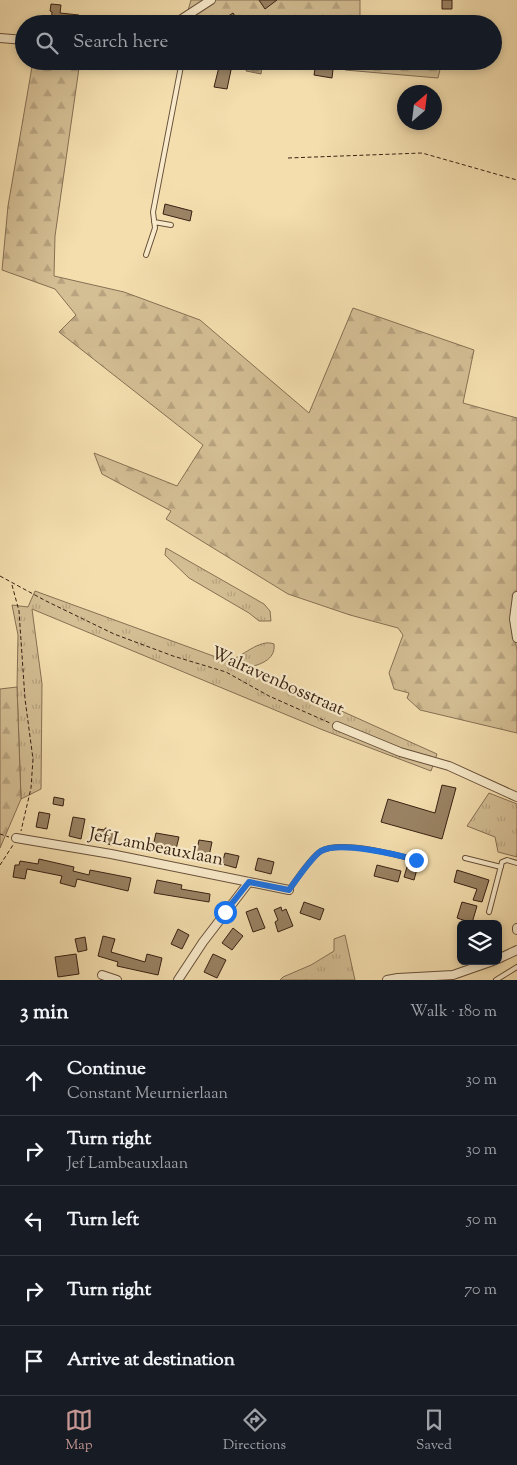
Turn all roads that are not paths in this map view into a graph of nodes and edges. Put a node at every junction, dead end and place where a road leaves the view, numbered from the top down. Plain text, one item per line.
1 (211, 0) edge
2 (188, 15) edge
3 (0, 38) edge
4 (15, 39) edge
5 (180, 70) edge
6 (154, 222) junction
7 (170, 225) dead end
8 (146, 254) dead end
9 (517, 596) edge
10 (517, 638) edge
11 (338, 726) road end
12 (517, 797) edge
13 (16, 838) road end
14 (465, 858) dead end
15 (416, 860) dead end
16 (517, 863) edge
17 (501, 868) junction
18 (249, 882) junction
19 (289, 890) joint
20 (489, 912) dead end
21 (517, 950) edge
22 (502, 957) edge
23 (482, 965) edge
24 (517, 967) edge
25 (102, 975) dead end
26 (117, 980) edge
27 (178, 980) edge
28 (387, 980) edge
29 (496, 980) edge

1 - 2 street
3 - 4 street
5 - 6 lane
6 - 7 lane
6 - 8 lane
9 - 10 street
11 - 12 street, Walravenbosstraat
13 - 18 street, Jef Lambeauxlaan
14 - 17 lane
15 - 19 lane
16 - 17 lane
17 - 20 lane
18 - 19 street, Jef Lambeauxlaan
18 - 27 street
21 - 22 street
23 - 28 street
24 - 29 lane
25 - 26 street

